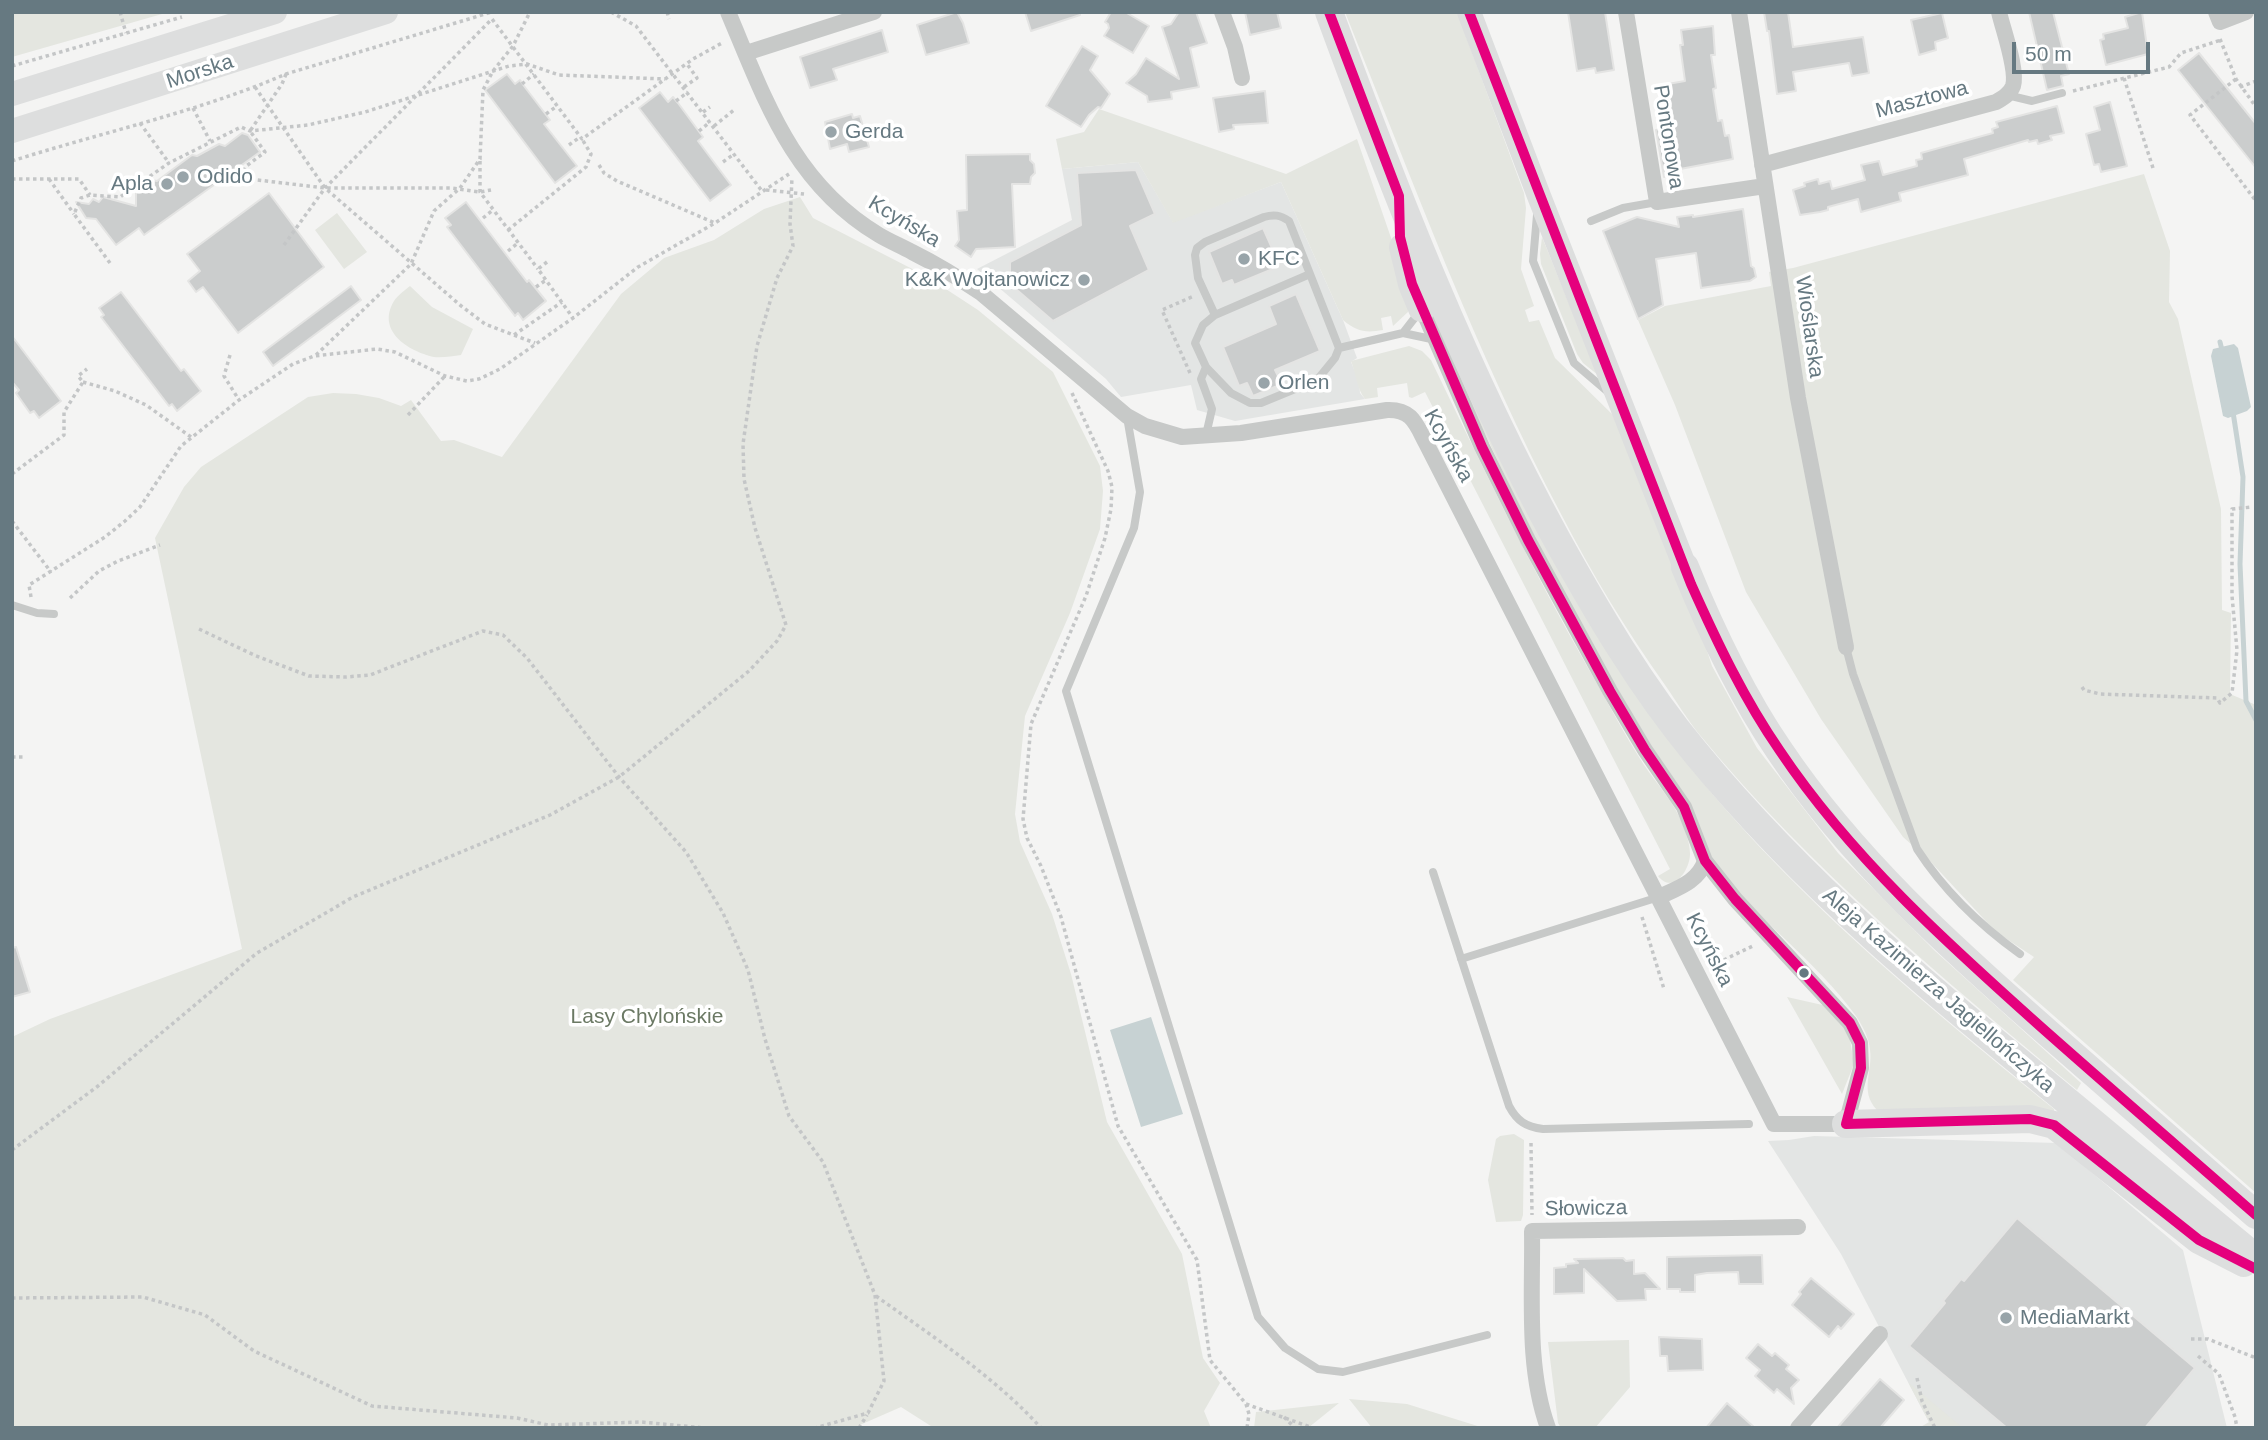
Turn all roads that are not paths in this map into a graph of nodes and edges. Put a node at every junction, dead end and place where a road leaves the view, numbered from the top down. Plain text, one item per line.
1 (275, 12) edge
2 (386, 12) edge
3 (728, 12) edge
4 (874, 12) edge
5 (1222, 12) edge
6 (1329, 12) edge
7 (1469, 12) edge
8 (1626, 12) edge
9 (1739, 12) edge
10 (1999, 12) edge
11 (2216, 12) edge
12 (2246, 12) edge
13 (746, 53) junction
14 (1242, 78) dead end
15 (12, 93) edge
16 (2062, 93) road end
17 (2007, 95) junction
18 (12, 131) edge
19 (1762, 165) junction
20 (1765, 186) junction
21 (1399, 196) junction
22 (1657, 202) junction
23 (1591, 221) dead end
24 (1310, 274) junction
25 (1422, 308) junction
26 (1215, 315) junction
27 (1403, 333) junction
28 (1436, 340) junction
29 (1339, 348) junction
30 (1206, 368) junction
31 (1127, 416) junction
32 (1206, 436) junction
33 (1685, 567) joint
34 (12, 605) edge
35 (54, 614) dead end
36 (1846, 647) joint
37 (1705, 861) junction
38 (1433, 872) dead end
39 (1659, 897) junction
40 (2020, 954) dead end
41 (1461, 959) junction
42 (1749, 1124) dead end
43 (1846, 1124) junction
44 (2256, 1215) edge
45 (1798, 1227) dead end
46 (2256, 1258) edge
47 (2256, 1269) edge
48 (1880, 1334) dead end
49 (1487, 1335) dead end
50 (1548, 1428) edge
51 (1798, 1428) edge

1 - 15 main road, Morska
2 - 18 main road, Morska
3 - 13 street, Kcyńska
4 - 13 street
5 - 14 street
6 - 21 highway, Aleja Kazimierza Jagiellończyka
7 - 33 main road, Aleja Kazimierza Jagiellończyka
8 - 22 street, Pontonowa
9 - 19 street, Wioślarska
10 - 17 street
11 - 12 street
13 - 31 street, Kcyńska
16 - 17 lane
17 - 19 street, Masztowa
19 - 20 street, Wioślarska
20 - 22 street, Pontonowa
20 - 36 street, Wioślarska
21 - 25 highway
21 - 46 highway, Aleja Kazimierza Jagiellończyka
22 - 23 lane
24 - 26 lane
24 - 26 lane
24 - 29 lane
25 - 27 lane
25 - 28 street
26 - 30 lane
27 - 28 lane
27 - 29 lane
28 - 37 street
29 - 30 lane
30 - 32 lane
31 - 32 street, Kcyńska
31 - 49 lane
32 - 39 street, Kcyńska
33 - 44 highway, Aleja Kazimierza Jagiellończyka
34 - 35 lane
36 - 40 lane
37 - 39 street
37 - 43 street
38 - 41 lane
39 - 41 lane
39 - 43 street, Kcyńska
41 - 42 lane
43 - 47 highway
45 - 50 street, Słowicza
48 - 51 street

